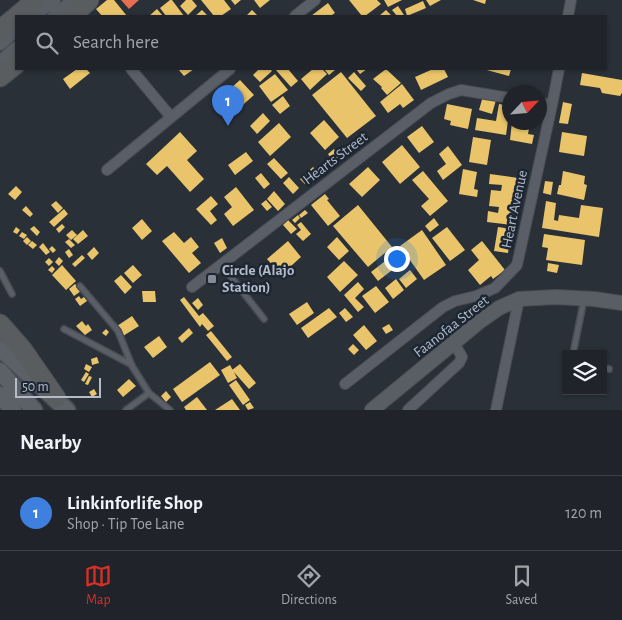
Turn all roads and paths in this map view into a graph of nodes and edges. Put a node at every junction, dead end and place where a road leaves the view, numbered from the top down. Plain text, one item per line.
1 (52, 0) edge
2 (315, 0) edge
3 (571, 0) edge
4 (81, 8) edge
5 (25, 10) edge
6 (58, 15) edge
7 (296, 15) edge
8 (568, 15) edge
9 (15, 18) edge
10 (0, 30) edge
11 (15, 30) edge
12 (0, 43) edge
13 (15, 50) edge
14 (0, 63) edge
15 (15, 65) edge
16 (132, 70) edge
17 (229, 70) edge
18 (559, 70) edge
19 (0, 77) edge
20 (502, 97) edge
21 (547, 104) edge
22 (552, 105) junction
23 (171, 117) junction
24 (107, 170) dead end
25 (221, 264) junction
26 (0, 271) edge
27 (80, 286) dead end
28 (192, 287) dead end
29 (12, 294) dead end
30 (519, 299) junction
31 (584, 299) junction
32 (622, 303) edge
33 (264, 319) dead end
34 (0, 324) edge
35 (64, 329) dead end
36 (454, 343) junction
37 (0, 348) edge
38 (574, 350) edge
39 (132, 366) junction
40 (0, 371) edge
41 (345, 384) dead end
42 (149, 393) junction
43 (0, 395) edge
44 (61, 404) edge
45 (13, 410) edge
46 (34, 410) edge
47 (126, 410) edge
48 (170, 410) edge
49 (372, 410) edge
50 (408, 410) edge
51 (496, 410) edge

1 - 5 main road
2 - 7 street
3 - 8 street
4 - 6 main road
9 - 10 highway
11 - 12 main road
13 - 14 main road
15 - 19 highway
16 - 23 street
17 - 23 street
18 - 22 street, Heart Avenue
20 - 25 street, Hearts Street
21 - 22 street
22 - 41 street, Heart Avenue
23 - 24 street
25 - 28 street, Hearts Street
25 - 33 lane
26 - 29 lane
27 - 39 lane
30 - 31 main road, Faanofaa Street
30 - 36 main road, Faanofaa Street
30 - 51 street
31 - 32 main road, Faanofaa Street
31 - 38 lane
34 - 44 highway
35 - 39 lane
36 - 49 main road, Faanofaa Street
36 - 50 street
37 - 44 main road
39 - 42 lane
40 - 46 main road
42 - 47 lane
42 - 48 lane
43 - 45 main road

